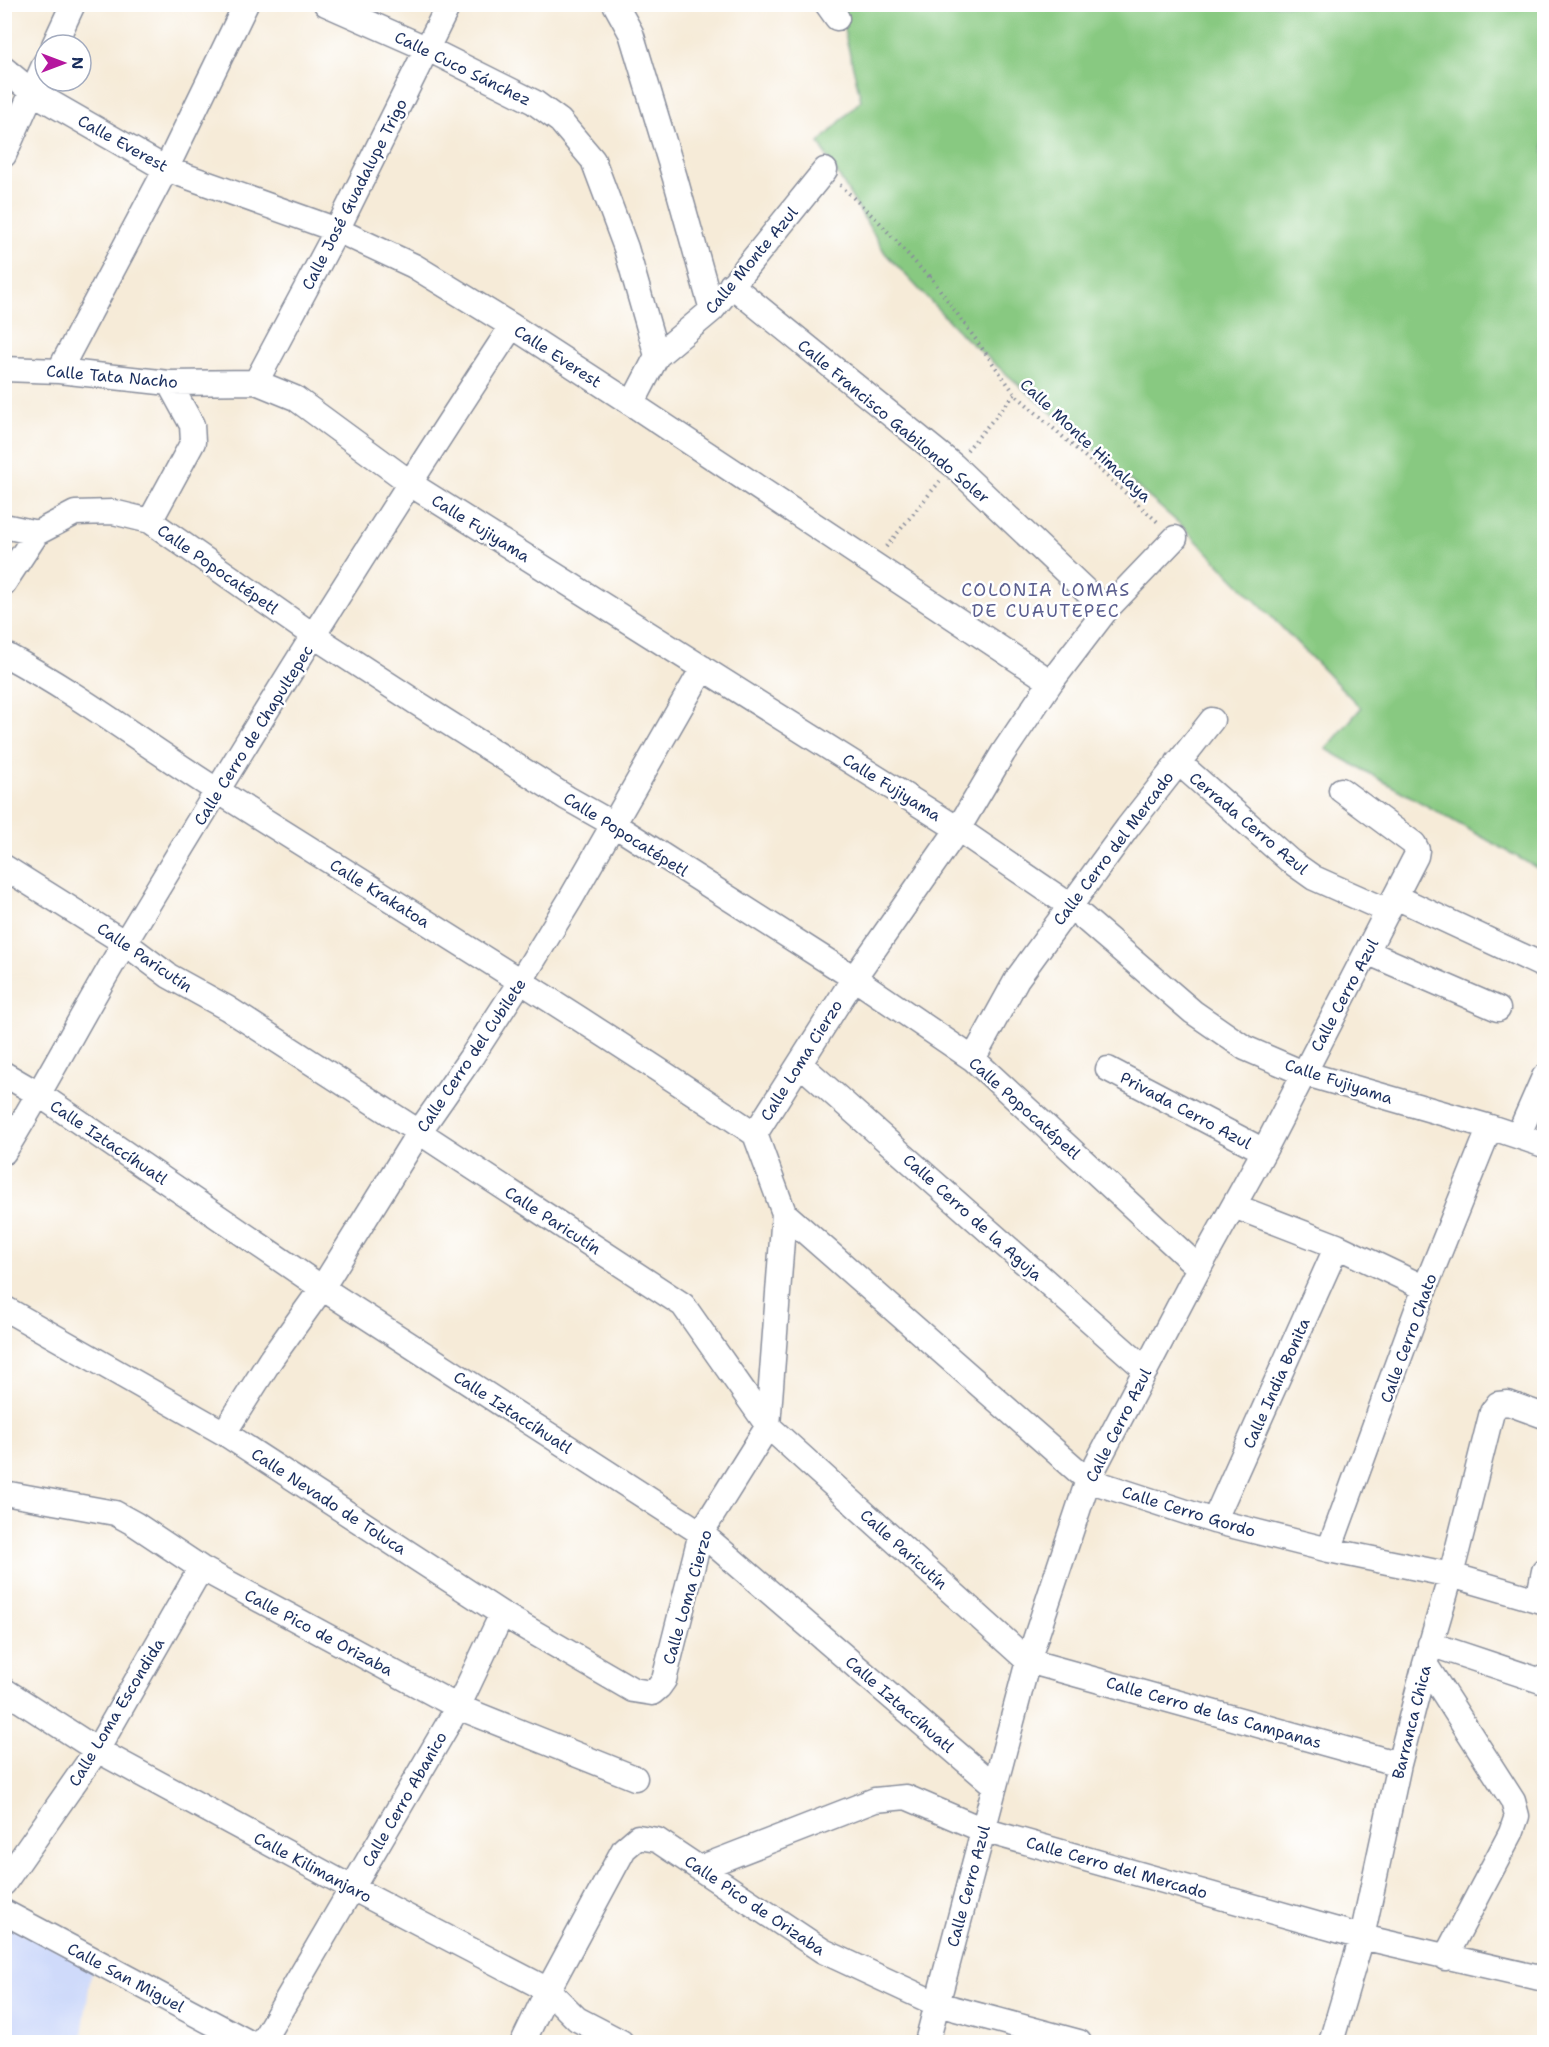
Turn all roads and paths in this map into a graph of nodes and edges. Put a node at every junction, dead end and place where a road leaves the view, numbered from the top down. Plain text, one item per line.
1 (72, 4) edge
2 (246, 4) edge
3 (326, 4) edge
4 (449, 4) edge
5 (617, 5) edge
6 (59, 33) edge
7 (428, 50) junction
8 (4, 69) edge
9 (32, 92) junction
10 (4, 155) edge
11 (166, 169) junction
12 (825, 170) joint
13 (337, 230) junction
14 (731, 285) junction
15 (712, 310) junction
16 (512, 326) junction
17 (657, 356) junction
18 (4, 369) edge
19 (59, 371) junction
20 (256, 382) junction
21 (169, 383) junction
22 (1015, 394) junction
23 (632, 404) junction
24 (953, 465) junction
25 (409, 482) junction
26 (150, 521) junction
27 (4, 526) edge
28 (37, 533) junction
29 (1175, 538) joint
30 (873, 564) junction
31 (4, 583) edge
32 (1106, 610) junction
33 (314, 636) junction
34 (4, 654) edge
35 (703, 668) junction
36 (1051, 682) junction
37 (1212, 720) dead end
38 (1178, 762) junction
39 (1341, 790) dead end
40 (218, 792) junction
41 (613, 824) junction
42 (958, 829) junction
43 (4, 867) edge
44 (1392, 904) junction
45 (1069, 905) junction
46 (125, 943) junction
47 (1367, 952) junction
48 (1545, 966) edge
49 (854, 978) junction
50 (520, 982) junction
51 (1498, 1009) dead end
52 (974, 1059) junction
53 (800, 1064) junction
54 (1108, 1070) dead end
55 (1303, 1073) junction
56 (4, 1074) edge
57 (1545, 1077) edge
58 (40, 1095) junction
59 (1490, 1126) junction
60 (419, 1132) junction
61 (755, 1134) junction
62 (1518, 1136) junction
63 (1545, 1145) edge
64 (1264, 1151) junction
65 (4, 1152) edge
66 (1234, 1206) junction
67 (784, 1213) junction
68 (1337, 1246) junction
69 (1199, 1268) junction
70 (322, 1288) junction
71 (1425, 1288) junction
72 (4, 1308) edge
73 (1146, 1370) junction
74 (1545, 1416) edge
75 (768, 1425) junction
76 (224, 1433) junction
77 (1088, 1480) junction
78 (4, 1493) edge
79 (1214, 1521) junction
80 (701, 1533) junction
81 (1329, 1551) junction
82 (201, 1568) junction
83 (1545, 1571) edge
84 (1451, 1575) junction
85 (1541, 1601) edge
86 (502, 1614) junction
87 (1427, 1654) junction
88 (1028, 1661) junction
89 (1545, 1682) edge
90 (4, 1690) edge
91 (652, 1693) joint
92 (458, 1707) junction
93 (97, 1750) junction
94 (1400, 1764) junction
95 (635, 1778) dead end
96 (995, 1786) junction
97 (983, 1830) junction
98 (700, 1868) junction
99 (4, 1883) edge
100 (352, 1888) junction
101 (4, 1912) edge
102 (1362, 1937) junction
103 (1445, 1958) junction
104 (1545, 1979) edge
105 (548, 1990) junction
106 (937, 2004) junction
107 (248, 2043) edge
108 (262, 2043) edge
109 (523, 2043) edge
110 (621, 2043) edge
111 (927, 2043) edge
112 (1079, 2043) edge
113 (1331, 2043) edge

1 - 6 street
2 - 11 street
3 - 7 street, Calle Cuco Sánchez
4 - 7 street, Calle José Guadalupe Trigo
5 - 15 street
7 - 13 street, Calle José Guadalupe Trigo
7 - 17 street, Calle Cuco Sánchez
8 - 9 street, Calle Everest
9 - 10 street
9 - 11 street, Calle Everest
11 - 13 street, Calle Everest
11 - 19 street
12 - 14 street, Calle Monte Azul
12 - 22 path, Calle Monte Himalaya
13 - 16 street, Calle Everest
13 - 20 street, Calle José Guadalupe Trigo
14 - 15 street, Calle Monte Azul
14 - 24 street, Calle Francisco Gabilondo Soler
15 - 17 street, Calle Monte Azul
16 - 23 street, Calle Everest
16 - 25 street, Calle Cerro de Chapultepec
17 - 23 street, Calle Monte Azul
18 - 19 street, Calle Tata Nacho
19 - 21 street, Calle Tata Nacho
20 - 21 street, Calle Tata Nacho
20 - 25 street, Calle Fujiyama
21 - 26 street
22 - 24 path
22 - 29 path, Calle Monte Himalaya
23 - 30 street, Calle Everest
24 - 30 path
24 - 32 street, Calle Francisco Gabilondo Soler
25 - 33 street, Calle Cerro de Chapultepec
25 - 35 street, Calle Fujiyama
26 - 28 street, Calle Popocatépetl
26 - 33 street, Calle Popocatépetl
27 - 28 street
28 - 31 street
29 - 32 street, Calle Loma Cierzo
30 - 36 street, Calle Everest
32 - 36 street, Calle Loma Cierzo
33 - 40 street, Calle Cerro de Chapultepec
33 - 41 street, Calle Popocatépetl
34 - 40 street, Calle Krakatoa
35 - 41 street, Calle Cerro del Cubilete
35 - 42 street, Calle Fujiyama
36 - 42 street, Calle Loma Cierzo
37 - 38 street, Calle Cerro del Mercado
38 - 44 street, Cerrada Cerro Azul
38 - 45 street, Calle Cerro del Mercado
39 - 44 street, Calle Cerro Azul
40 - 46 street, Calle Cerro de Chapultepec
40 - 50 street, Calle Krakatoa
41 - 49 street, Calle Popocatépetl
41 - 50 street, Calle Cerro del Cubilete
42 - 45 street, Calle Fujiyama
42 - 49 street, Calle Loma Cierzo
43 - 46 street, Calle Paricutín
44 - 47 street, Calle Cerro Azul
44 - 48 street, Cerrada Cerro Azul
45 - 52 street, Calle Cerro del Mercado
45 - 55 street, Calle Fujiyama
46 - 58 street, Calle Cerro de Chapultepec
46 - 60 street, Calle Paricutín
47 - 51 street
47 - 55 street, Calle Cerro Azul
49 - 52 street, Calle Popocatépetl
49 - 53 street, Calle Loma Cierzo
50 - 60 street, Calle Cerro del Cubilete
50 - 61 street, Calle Krakatoa
52 - 69 street, Calle Popocatépetl
53 - 61 street, Calle Loma Cierzo
53 - 73 street, Calle Cerro de la Aguja
54 - 64 street, Privada Cerro Azul
55 - 59 street, Calle Fujiyama
55 - 64 street, Calle Cerro Azul
56 - 58 street, Calle Iztaccíhuatl
57 - 62 street
58 - 65 street, Calle Cerro de Chapultepec
58 - 70 street, Calle Iztaccíhuatl
59 - 62 street, Calle Fujiyama
59 - 71 street, Calle Cerro Chato
60 - 70 street, Calle Cerro del Cubilete
60 - 75 street, Calle Paricutín
61 - 67 street, Calle Loma Cierzo
62 - 63 street, Calle Fujiyama
64 - 66 street, Calle Cerro Azul
66 - 68 street
66 - 69 street, Calle Cerro Azul
67 - 75 street, Calle Loma Cierzo
67 - 77 street, Calle Cerro Gordo
68 - 71 street
68 - 79 street, Calle India Bonita
69 - 73 street, Calle Cerro Azul
70 - 76 street, Calle Cerro del Cubilete
70 - 80 street, Calle Iztaccíhuatl
71 - 81 street, Calle Cerro Chato
72 - 76 street, Calle Nevado de Toluca
73 - 77 street, Calle Cerro Azul
74 - 84 street, Barranca Chica
75 - 80 street, Calle Loma Cierzo
75 - 88 street, Calle Paricutín
76 - 86 street, Calle Nevado de Toluca
77 - 79 street, Calle Cerro Gordo
77 - 88 street, Calle Cerro Azul
78 - 82 street, Calle Pico de Orizaba
79 - 81 street, Calle Cerro Gordo
80 - 91 street, Calle Loma Cierzo
80 - 96 street, Calle Iztaccíhuatl
81 - 84 street, Calle Cerro Gordo
82 - 92 street, Calle Pico de Orizaba
82 - 93 street, Calle Loma Escondida
83 - 85 street
84 - 85 street, Calle Cerro Gordo
84 - 87 street, Barranca Chica
86 - 91 street, Calle Nevado de Toluca
86 - 92 street, Calle Cerro Abanico
87 - 89 street
87 - 94 street, Barranca Chica
87 - 103 street
88 - 94 street, Calle Cerro de las Campanas
88 - 96 street, Calle Cerro Azul
90 - 93 street, Calle Kilimanjaro
92 - 95 street, Calle Pico de Orizaba
92 - 100 street, Calle Cerro Abanico
93 - 99 street, Calle Loma Escondida
93 - 100 street, Calle Kilimanjaro
94 - 102 street, Barranca Chica
96 - 97 street, Calle Cerro Azul
97 - 98 street, Calle Cerro del Mercado
97 - 102 street, Calle Cerro del Mercado
97 - 106 street, Calle Cerro Azul
98 - 105 street, Calle Pico de Orizaba
98 - 106 street, Calle Pico de Orizaba
100 - 105 street, Calle Kilimanjaro
100 - 108 street, Calle Cerro Abanico
101 - 107 street, Calle San Miguel
102 - 103 street, Calle Cerro del Mercado
102 - 113 street, Barranca Chica
103 - 104 street, Calle Cerro del Mercado
105 - 109 street
105 - 110 street, Calle Kilimanjaro
106 - 111 street, Calle Cerro Azul
106 - 112 street, Calle Pico de Orizaba

